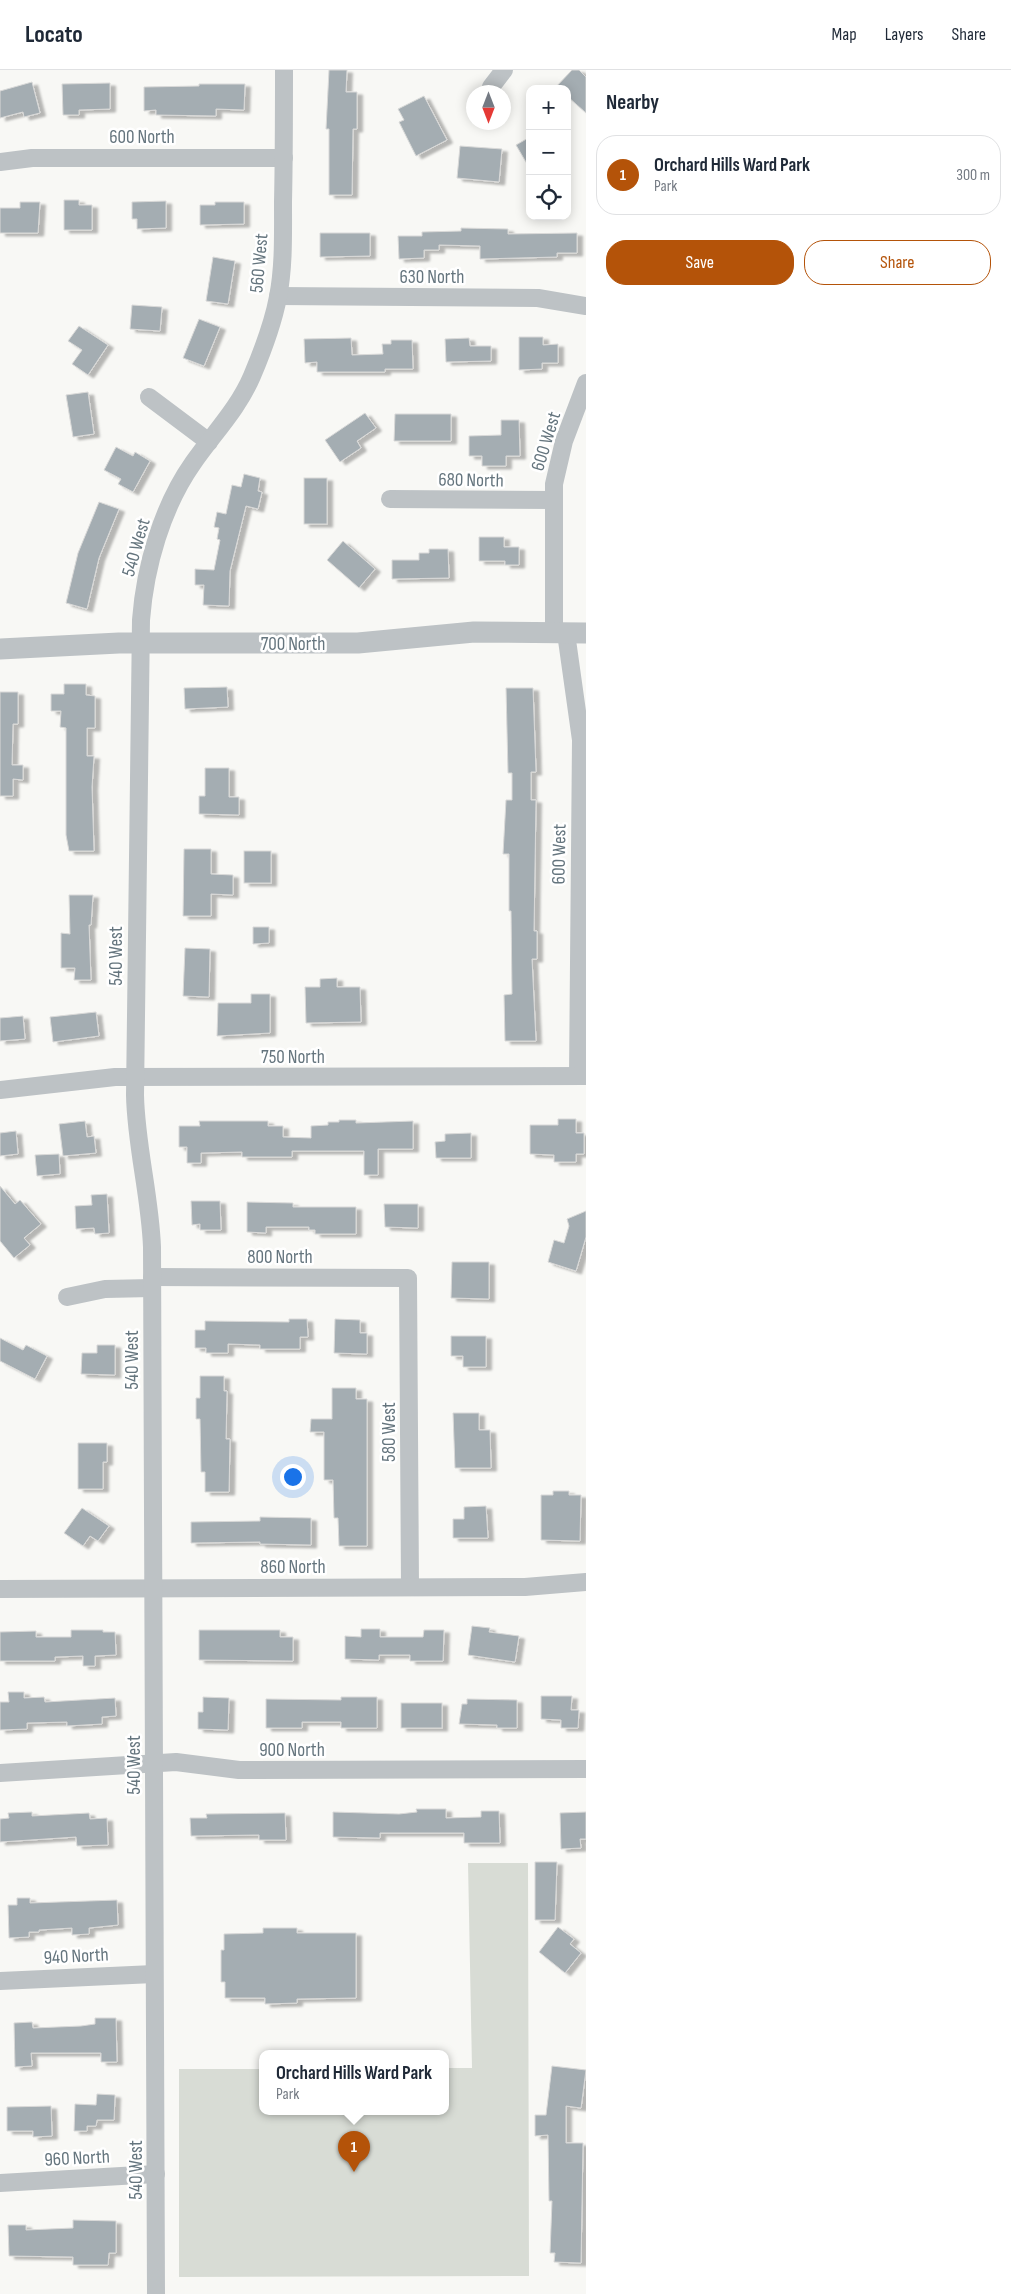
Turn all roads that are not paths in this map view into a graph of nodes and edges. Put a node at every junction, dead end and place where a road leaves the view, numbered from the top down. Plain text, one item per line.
1 (284, 70) edge
2 (504, 70) edge
3 (493, 85) edge
4 (284, 158) junction
5 (0, 162) edge
6 (278, 296) junction
7 (586, 306) edge
8 (586, 383) edge
9 (149, 397) dead end
10 (209, 442) junction
11 (390, 499) dead end
12 (552, 500) junction
13 (569, 633) edge
14 (140, 643) junction
15 (0, 649) edge
16 (583, 858) edge
17 (582, 1076) edge
18 (135, 1078) junction
19 (0, 1090) edge
20 (408, 1278) joint
21 (152, 1282) junction
22 (67, 1296) dead end
23 (586, 1582) edge
24 (410, 1586) junction
25 (153, 1588) junction
26 (0, 1589) edge
27 (154, 1763) junction
28 (586, 1769) edge
29 (0, 1772) edge
30 (154, 1974) junction
31 (0, 1981) edge
32 (156, 2174) junction
33 (0, 2183) edge
34 (156, 2294) edge

1 - 4 street, 560 West
2 - 3 street
4 - 5 street, 600 North
4 - 6 street, 560 West
6 - 7 street, 630 North
6 - 10 street, 560 West
8 - 12 street, 600 West
9 - 10 street
10 - 14 street, 540 West
11 - 12 street, 680 North
12 - 13 street, 600 West
13 - 14 street, 700 North
13 - 16 street, 600 West
14 - 15 street, 700 North
14 - 18 street, 540 West
16 - 17 street, 600 West
17 - 18 street, 750 North
18 - 19 street, 750 North
18 - 21 street, 540 West
20 - 21 street, 800 North
20 - 24 street, 580 West
21 - 22 street, 800 North
21 - 25 street, 540 West
23 - 24 street, 860 North
24 - 25 street, 860 North
25 - 26 street, 860 North
25 - 27 street, 540 West
27 - 28 street, 900 North
27 - 29 street, 900 North
27 - 30 street, 540 West
30 - 31 street, 940 North
30 - 32 street, 540 West
32 - 33 street, 960 North
32 - 34 street, 540 West

